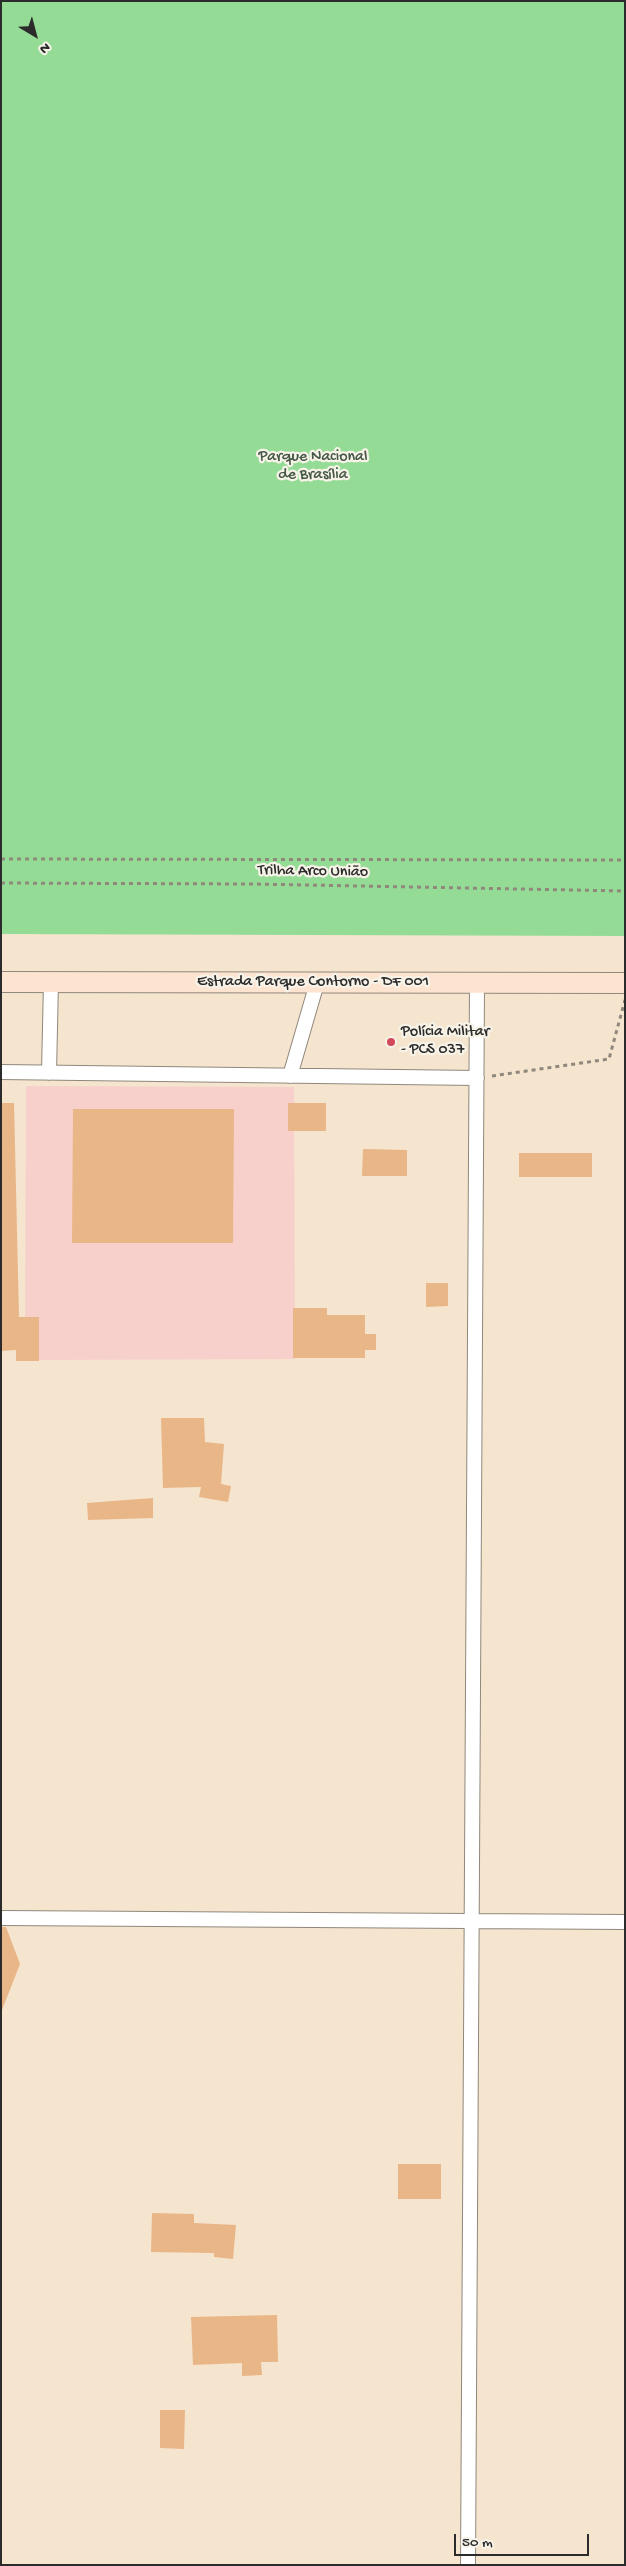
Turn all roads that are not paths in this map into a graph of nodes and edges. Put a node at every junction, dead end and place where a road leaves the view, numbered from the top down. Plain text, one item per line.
1 (1, 982) edge
2 (51, 982) junction
3 (317, 983) junction
4 (477, 983) junction
5 (625, 983) edge
6 (1, 1072) edge
7 (48, 1073) junction
8 (290, 1076) junction
9 (477, 1078) junction
10 (1, 1918) edge
11 (472, 1922) junction
12 (625, 1922) edge
13 (468, 2565) edge

1 - 2 main road, Estrada Parque Contorno - DF 001
2 - 3 main road, Estrada Parque Contorno - DF 001
2 - 7 street
3 - 4 main road, Estrada Parque Contorno - DF 001
3 - 8 street
4 - 5 main road, Estrada Parque Contorno - DF 001
4 - 9 street
6 - 7 street
7 - 8 street
8 - 9 street
9 - 11 street
10 - 11 street
11 - 12 street
11 - 13 street

